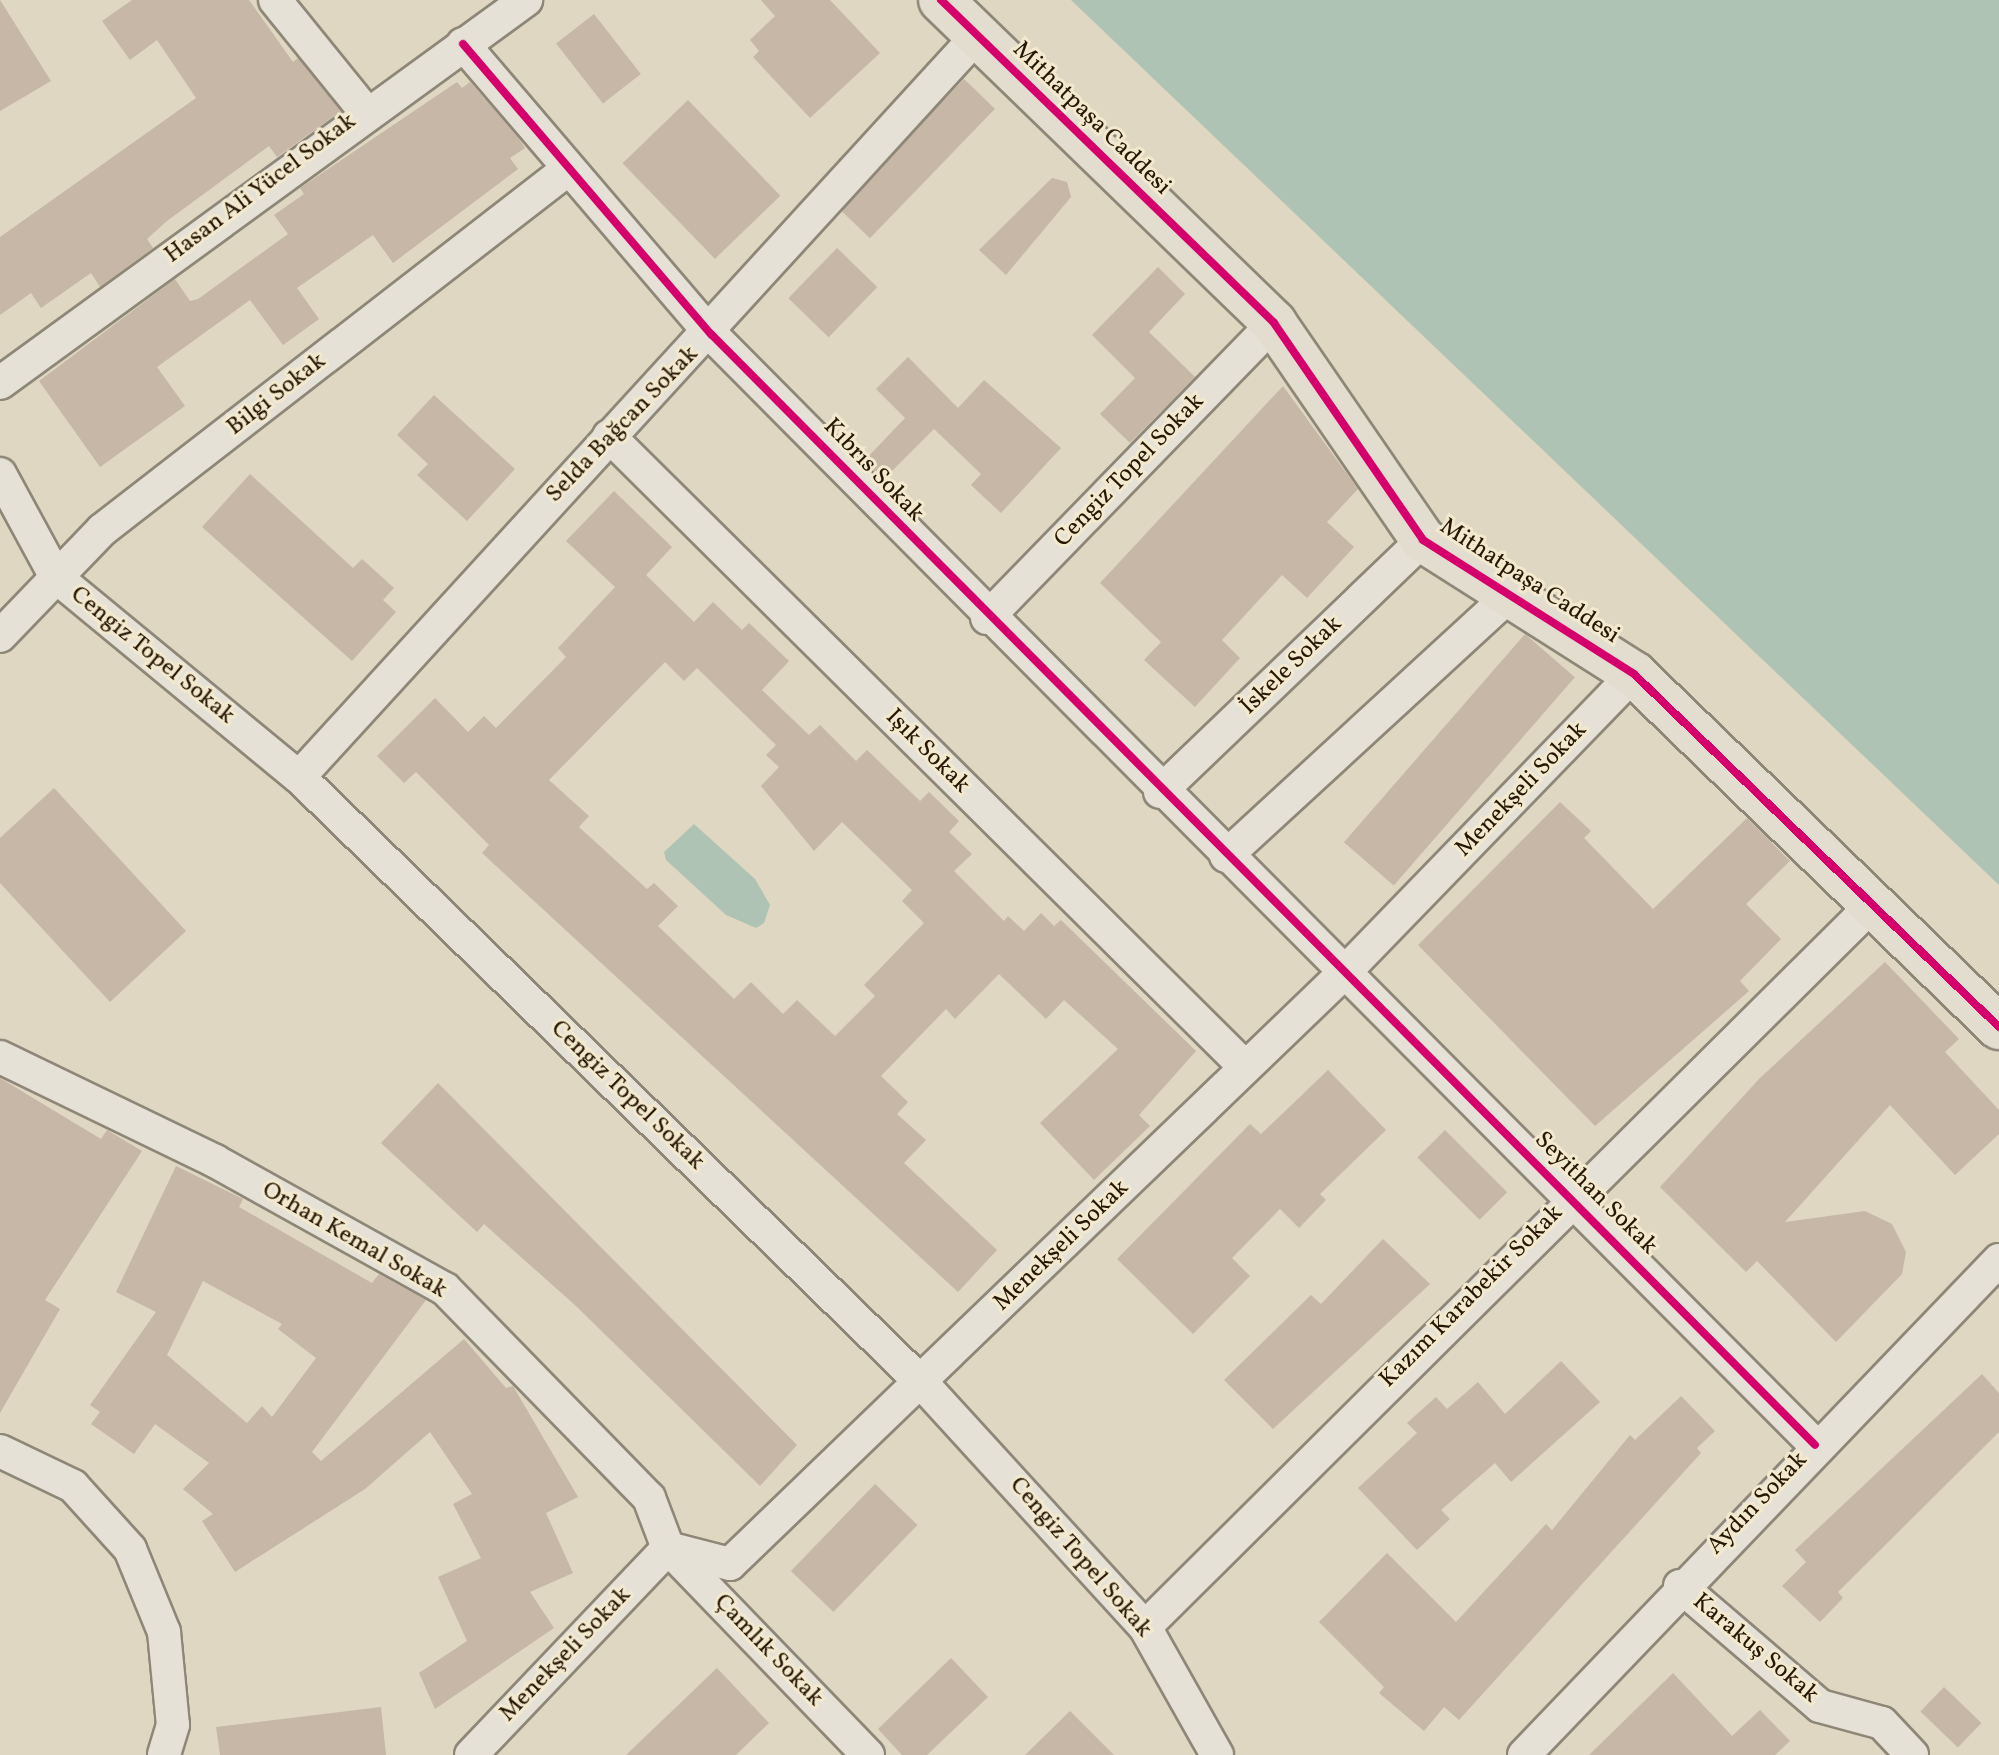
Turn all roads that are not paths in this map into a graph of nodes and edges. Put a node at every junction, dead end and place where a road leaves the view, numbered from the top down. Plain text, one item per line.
1 (276, 0) edge
2 (526, 0) edge
3 (941, 0) edge
4 (977, 36) junction
5 (463, 44) junction
6 (365, 111) junction
7 (567, 170) junction
8 (1274, 323) junction
9 (711, 334) junction
10 (0, 383) edge
11 (609, 436) junction
12 (0, 474) edge
13 (1423, 540) junction
14 (56, 577) junction
15 (1508, 597) junction
16 (987, 618) junction
17 (0, 636) edge
18 (1634, 674) junction
19 (299, 777) junction
20 (1160, 792) junction
21 (1226, 856) junction
22 (1873, 904) junction
23 (1346, 971) junction
24 (1999, 1027) edge
25 (0, 1057) edge
26 (1245, 1067) junction
27 (1570, 1198) junction
28 (1999, 1260) edge
29 (922, 1383) junction
30 (1815, 1445) junction
31 (0, 1451) edge
32 (668, 1548) junction
33 (1680, 1586) junction
34 (1145, 1627) junction
35 (164, 1755) edge
36 (471, 1755) edge
37 (868, 1755) edge
38 (1217, 1755) edge
39 (1524, 1755) edge
40 (1912, 1755) edge

1 - 6 street
2 - 5 street, Hasan Ali Yücel Sokak
3 - 4 main road, Mithatpaşa Caddesi
4 - 8 main road, Mithatpaşa Caddesi
4 - 9 street, Selda Bağcan Sokak
5 - 6 street, Hasan Ali Yücel Sokak
5 - 7 street, Kıbrıs Sokak
6 - 10 street, Hasan Ali Yücel Sokak
7 - 9 street, Kıbrıs Sokak
7 - 14 street, Bilgi Sokak
8 - 13 main road, Mithatpaşa Caddesi
8 - 16 street, Cengiz Topel Sokak
9 - 11 street, Selda Bağcan Sokak
9 - 16 street, Kıbrıs Sokak
11 - 19 street, Selda Bağcan Sokak
11 - 26 street, Işık Sokak
12 - 14 street, Cengiz Topel Sokak
13 - 15 main road, Mithatpaşa Caddesi
13 - 20 street, İskele Sokak
14 - 17 street, Bilgi Sokak
14 - 19 street, Cengiz Topel Sokak
15 - 18 main road, Mithatpaşa Caddesi
15 - 21 street
16 - 20 street, Kıbrıs Sokak
18 - 22 main road, Mithatpaşa Caddesi
18 - 23 street, Menekşeli Sokak
19 - 29 street, Cengiz Topel Sokak
20 - 21 street, Kıbrıs Sokak
21 - 23 street, Kıbrıs Sokak
22 - 24 main road, Mithatpaşa Caddesi
22 - 27 street, Kazım Karabekir Sokak
23 - 26 street, Menekşeli Sokak
23 - 27 street, Seyithan Sokak
25 - 32 street, Orhan Kemal Sokak
26 - 29 street, Menekşeli Sokak
27 - 30 street, Seyithan Sokak
27 - 34 street, Kazım Karabekir Sokak
28 - 30 street, Aydın Sokak
29 - 32 street, Menekşeli Sokak
29 - 34 street, Cengiz Topel Sokak
30 - 33 street, Aydın Sokak
31 - 35 street
32 - 36 street, Menekşeli Sokak
32 - 37 street, Çamlık Sokak
33 - 39 street, Aydın Sokak
33 - 40 street, Karakuş Sokak
34 - 38 street, Cengiz Topel Sokak

